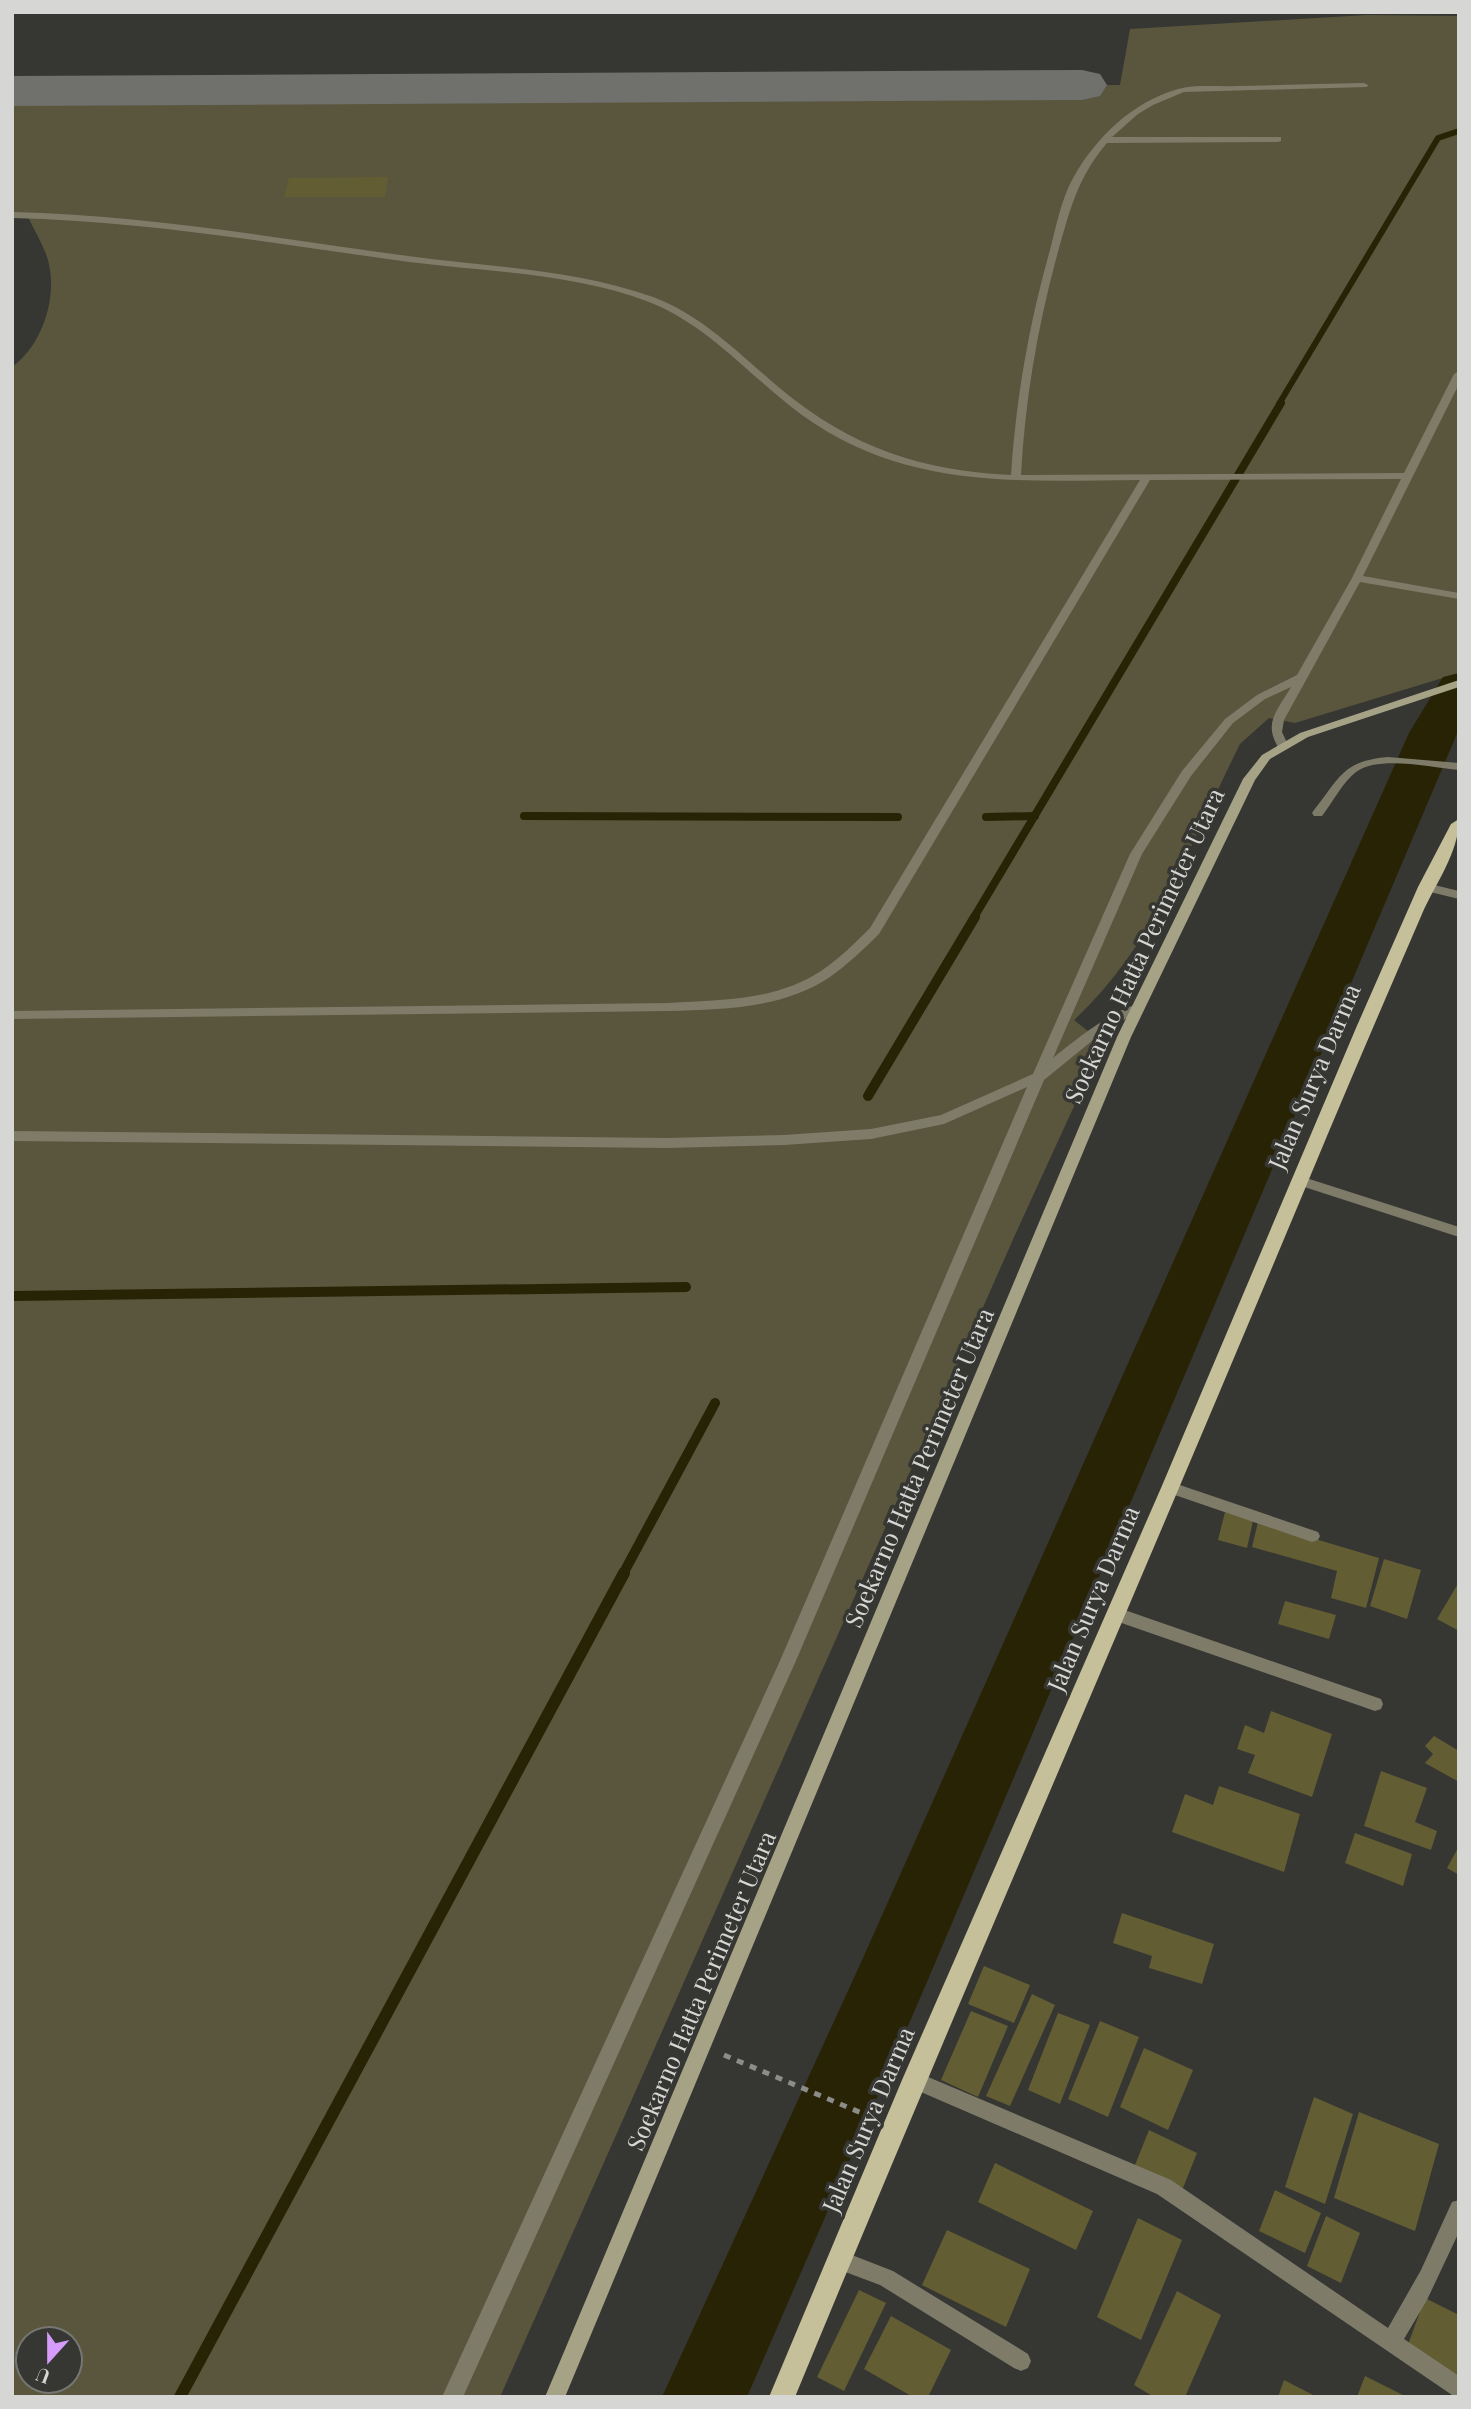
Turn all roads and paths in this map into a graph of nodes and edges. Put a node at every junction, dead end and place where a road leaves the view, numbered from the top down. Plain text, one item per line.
1 (1364, 85) dead end
2 (1278, 139) dead end
3 (1106, 140) junction
4 (12, 215) edge
5 (1459, 373) edge
6 (1408, 476) junction
7 (1148, 477) junction
8 (1016, 478) junction
9 (1357, 578) junction
10 (1459, 596) edge
11 (1302, 677) junction
12 (1459, 683) edge
13 (1282, 745) junction
14 (1453, 767) edge
15 (1318, 813) dead end
16 (1459, 824) edge
17 (1426, 887) junction
18 (1459, 895) edge
19 (1137, 1008) junction
20 (12, 1015) edge
21 (1038, 1077) junction
22 (12, 1136) edge
23 (1300, 1181) junction
24 (1459, 1232) edge
25 (1171, 1488) junction
26 (1312, 1536) dead end
27 (1116, 1614) junction
28 (1375, 1704) dead end
29 (704, 2046) junction
30 (914, 2080) junction
31 (860, 2113) dead end
32 (1459, 2209) edge
33 (839, 2260) junction
34 (1391, 2341) junction
35 (1021, 2361) dead end
36 (1459, 2388) edge
37 (452, 2397) edge
38 (555, 2397) edge
39 (782, 2397) edge

1 - 3 street
2 - 3 street
3 - 8 street
4 - 8 street
5 - 6 street
6 - 7 street
6 - 9 street
7 - 8 street
7 - 20 street
9 - 10 street
9 - 11 street
11 - 13 street
11 - 21 street
12 - 13 main road, Soekarno Hatta Perimeter Utara
13 - 19 main road, Soekarno Hatta Perimeter Utara
14 - 15 street
16 - 17 main road, Jalan Surya Darma
17 - 18 street
17 - 23 main road, Jalan Surya Darma
19 - 21 street
19 - 29 main road, Soekarno Hatta Perimeter Utara
21 - 22 street
21 - 37 street
23 - 24 street
23 - 25 main road, Jalan Surya Darma
25 - 26 street
25 - 27 main road, Jalan Surya Darma
27 - 28 street
27 - 30 main road, Jalan Surya Darma
29 - 31 path
29 - 38 main road, Soekarno Hatta Perimeter Utara
30 - 33 main road, Jalan Surya Darma
30 - 34 street
32 - 34 street
33 - 35 street
33 - 39 main road, Jalan Surya Darma
34 - 36 street

